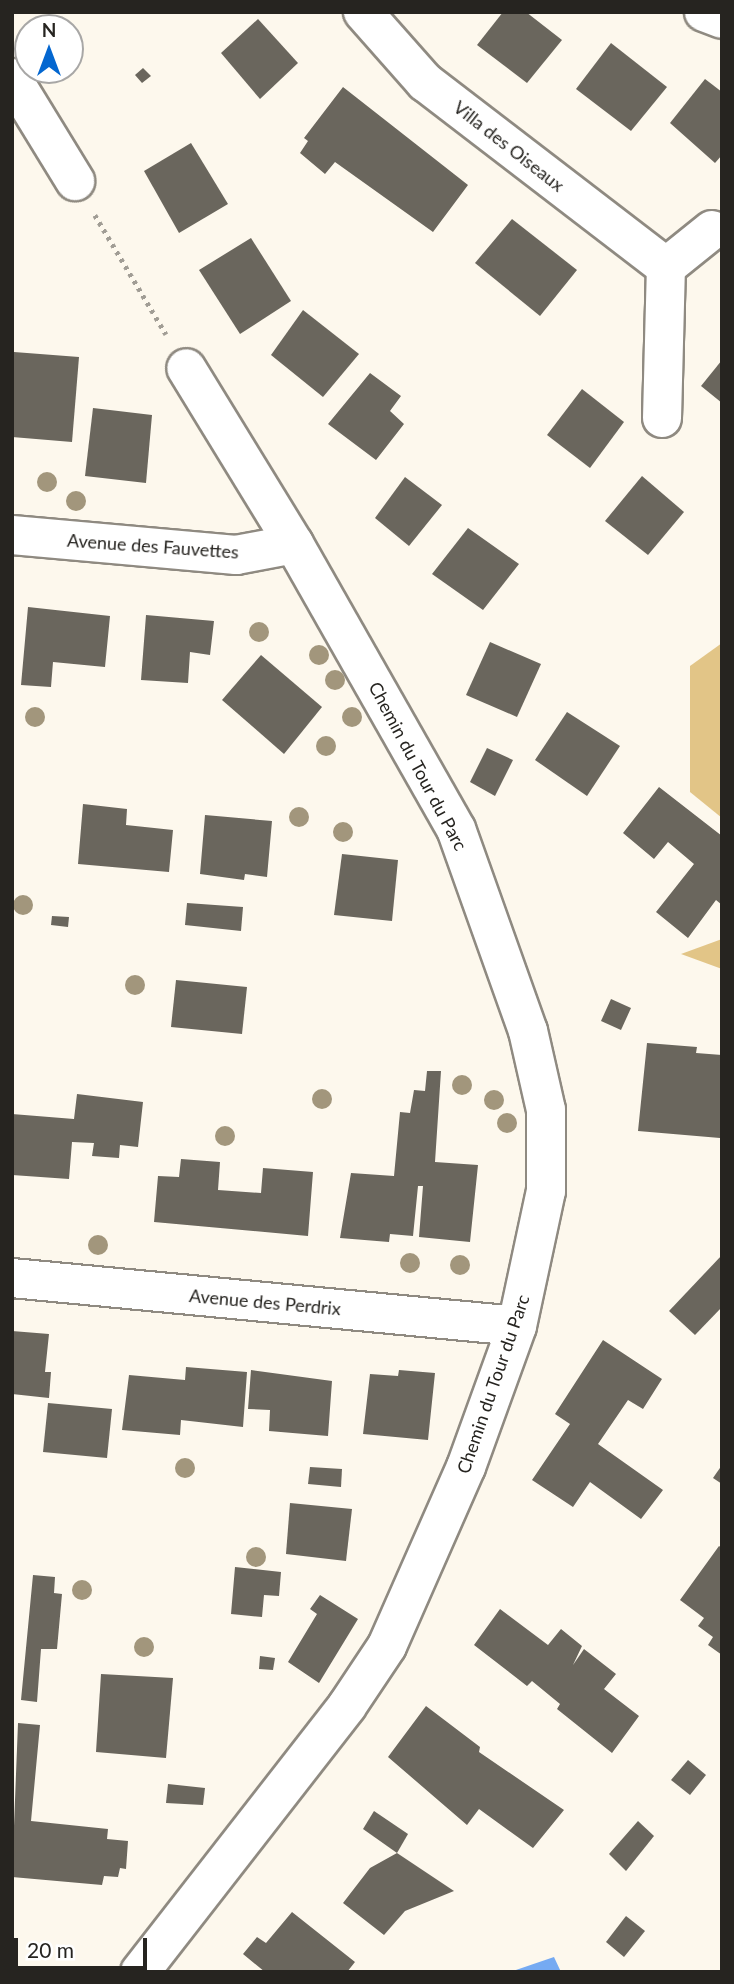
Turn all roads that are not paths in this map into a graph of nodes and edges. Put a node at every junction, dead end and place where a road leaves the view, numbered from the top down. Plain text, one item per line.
1 (363, 12) edge
2 (704, 12) edge
3 (722, 19) edge
4 (12, 78) edge
5 (75, 181) road end
6 (712, 230) dead end
7 (666, 267) junction
8 (186, 368) road end
9 (662, 418) dead end
10 (12, 535) edge
11 (294, 544) junction
12 (12, 1278) edge
13 (517, 1326) junction
14 (140, 1972) edge

1 - 7 street, Villa des Oiseaux
2 - 3 street
4 - 5 street
6 - 7 street
7 - 9 street
8 - 11 street, Chemin du Tour du Parc
10 - 11 street, Avenue des Fauvettes
11 - 13 street, Chemin du Tour du Parc
12 - 13 street, Avenue des Perdrix
13 - 14 street, Chemin du Tour du Parc

